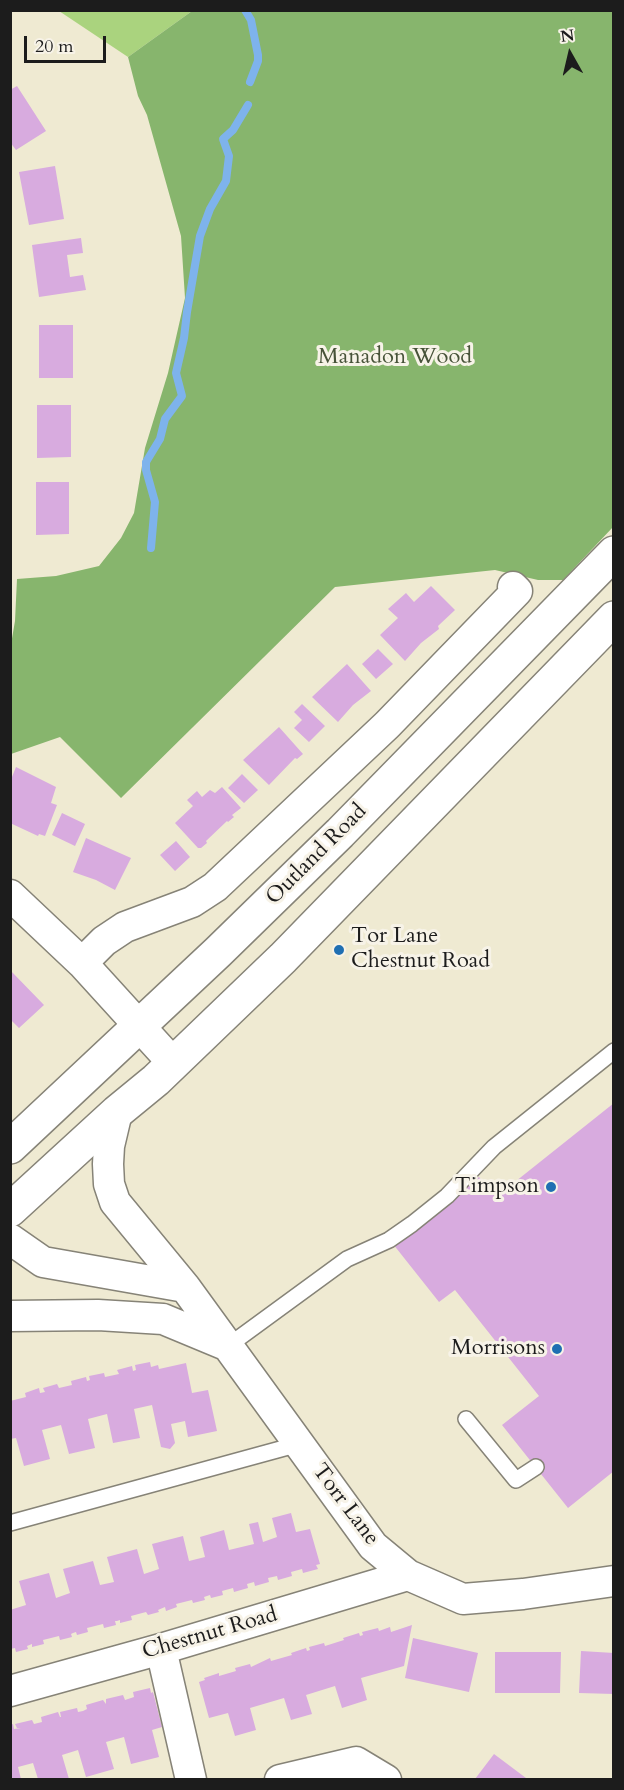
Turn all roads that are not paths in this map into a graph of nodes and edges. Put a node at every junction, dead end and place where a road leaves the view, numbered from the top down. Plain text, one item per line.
1 (614, 553) edge
2 (513, 587) dead end
3 (614, 618) edge
4 (10, 895) edge
5 (82, 963) junction
6 (139, 1026) junction
7 (614, 1052) edge
8 (173, 1063) junction
9 (117, 1112) junction
10 (10, 1147) edge
11 (10, 1210) edge
12 (10, 1239) edge
13 (185, 1287) junction
14 (10, 1316) edge
15 (228, 1346) junction
16 (466, 1419) dead end
17 (299, 1444) junction
18 (536, 1467) dead end
19 (10, 1523) edge
20 (408, 1575) junction
21 (614, 1581) edge
22 (161, 1649) junction
23 (10, 1691) edge
24 (356, 1771) edge
25 (191, 1779) edge
26 (280, 1779) edge
27 (386, 1779) edge

1 - 6 main road, Outland Road
2 - 5 street, Outland Road
3 - 8 main road, Outland Road
4 - 5 street
5 - 6 street
6 - 8 street
6 - 10 main road, Outland Road
7 - 15 lane
8 - 9 main road, Outland Road
9 - 11 main road, Outland Road
9 - 13 street, Torr Lane
12 - 13 street
13 - 15 street, Torr Lane
14 - 15 street
15 - 17 street, Torr Lane
16 - 18 lane
17 - 19 lane
17 - 20 street, Torr Lane
20 - 21 street, Torr Lane
20 - 22 street, Chestnut Road
22 - 23 street, Chestnut Road
22 - 25 street
24 - 26 street
24 - 27 street

